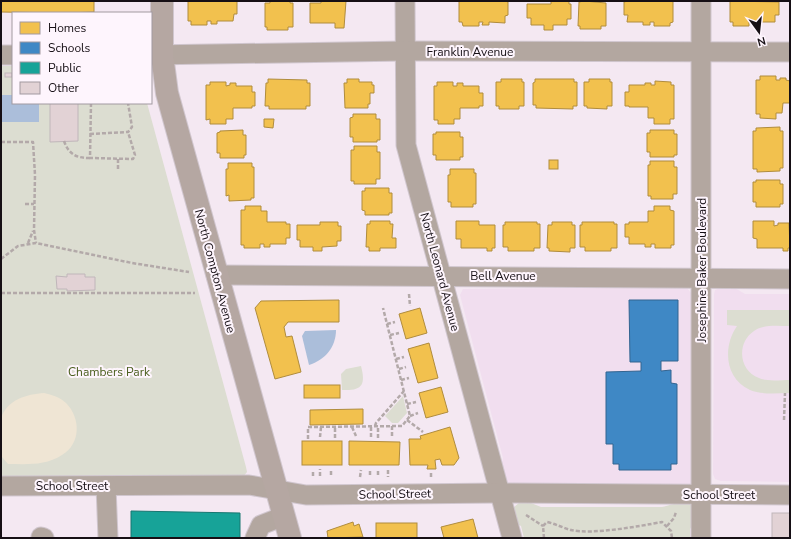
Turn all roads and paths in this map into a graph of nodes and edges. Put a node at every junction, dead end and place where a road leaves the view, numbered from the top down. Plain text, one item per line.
1 (162, 1) edge
2 (405, 1) edge
3 (701, 1) edge
4 (405, 51) junction
5 (701, 52) junction
6 (790, 52) edge
7 (1, 55) edge
8 (12, 55) edge
9 (156, 55) edge
10 (91, 104) edge
11 (128, 104) edge
12 (128, 132) junction
13 (90, 134) junction
14 (1, 142) edge
15 (64, 142) dead end
16 (90, 158) junction
17 (118, 159) junction
18 (118, 170) dead end
19 (25, 204) dead end
20 (34, 204) junction
21 (34, 230) junction
22 (28, 243) junction
23 (36, 243) junction
24 (1, 259) edge
25 (189, 272) dead end
26 (216, 275) junction
27 (440, 276) junction
28 (702, 278) junction
29 (790, 279) edge
30 (1, 293) edge
31 (195, 293) dead end
32 (409, 294) dead end
33 (410, 306) dead end
34 (384, 308) dead end
35 (395, 322) dead end
36 (388, 324) junction
37 (399, 333) dead end
38 (390, 335) junction
39 (404, 357) dead end
40 (396, 359) junction
41 (406, 367) dead end
42 (398, 369) junction
43 (409, 378) dead end
44 (401, 380) junction
45 (404, 391) junction
46 (784, 393) dead end
47 (416, 402) dead end
48 (407, 404) junction
49 (418, 413) dead end
50 (410, 416) junction
51 (407, 420) junction
52 (784, 420) dead end
53 (352, 426) junction
54 (377, 426) junction
55 (392, 426) junction
56 (320, 427) junction
57 (335, 427) junction
58 (371, 427) junction
59 (423, 432) dead end
60 (356, 436) dead end
61 (392, 436) dead end
62 (320, 437) dead end
63 (371, 437) dead end
64 (335, 438) dead end
65 (378, 438) dead end
66 (308, 439) dead end
67 (320, 469) dead end
68 (313, 470) dead end
69 (361, 470) dead end
70 (388, 470) dead end
71 (331, 471) dead end
72 (370, 471) dead end
73 (378, 471) dead end
74 (432, 471) dead end
75 (313, 476) dead end
76 (320, 476) dead end
77 (370, 476) dead end
78 (332, 477) dead end
79 (360, 477) dead end
80 (378, 477) dead end
81 (388, 477) dead end
82 (431, 477) dead end
83 (1, 486) edge
84 (106, 486) junction
85 (277, 490) junction
86 (500, 493) junction
87 (701, 495) junction
88 (790, 495) edge
89 (676, 512) dead end
90 (526, 515) dead end
91 (284, 516) junction
92 (543, 526) junction
93 (667, 526) junction
94 (108, 538) edge
95 (255, 538) edge
96 (290, 538) edge
97 (512, 538) edge
98 (544, 538) edge
99 (672, 538) edge
100 (701, 538) edge

1 - 9 main road, North Compton Avenue
2 - 4 street, North Leonard Avenue
3 - 5 street, Josephine Baker Boulevard
4 - 5 street, Franklin Avenue
4 - 9 street, Franklin Avenue
4 - 27 street, North Leonard Avenue
5 - 6 street, Franklin Avenue
5 - 28 street, Josephine Baker Boulevard
7 - 8 street
9 - 26 main road, North Compton Avenue
10 - 13 path
11 - 12 path
12 - 13 path
12 - 17 path
13 - 16 path
14 - 20 path
15 - 16 path
16 - 17 path
17 - 18 path
19 - 20 path
20 - 21 path
21 - 22 path
21 - 23 path
22 - 23 path
22 - 24 path
23 - 25 path
26 - 27 street, Bell Avenue
26 - 85 main road, North Compton Avenue
27 - 28 street, Bell Avenue
27 - 86 street, North Leonard Avenue
28 - 29 street, Bell Avenue
28 - 87 street, Josephine Baker Boulevard
30 - 31 path
32 - 33 path
34 - 36 path
35 - 36 path
36 - 38 path
37 - 38 path
38 - 40 path
39 - 40 path
40 - 42 path
41 - 42 path
42 - 44 path
43 - 44 path
44 - 45 path
45 - 48 path
45 - 54 path
46 - 52 path
47 - 48 path
48 - 50 path
49 - 50 path
50 - 51 path
51 - 55 path
51 - 59 path
53 - 57 path
53 - 58 path
53 - 60 path
54 - 55 path
54 - 58 path
54 - 65 path
55 - 61 path
56 - 57 path
56 - 62 path
56 - 66 path
57 - 64 path
58 - 63 path
67 - 76 path
68 - 75 path
69 - 79 path
70 - 81 path
71 - 78 path
72 - 77 path
73 - 80 path
74 - 82 path
83 - 84 street, School Street
84 - 85 street, School Street
84 - 94 street
85 - 86 street, School Street
85 - 91 main road, North Compton Avenue
86 - 87 street, School Street
86 - 97 street, North Leonard Avenue
87 - 88 street, School Street
87 - 100 street, Josephine Baker Boulevard
89 - 93 path
90 - 92 path
91 - 95 street
91 - 96 main road, North Compton Avenue
92 - 93 path
92 - 98 path
93 - 99 path

